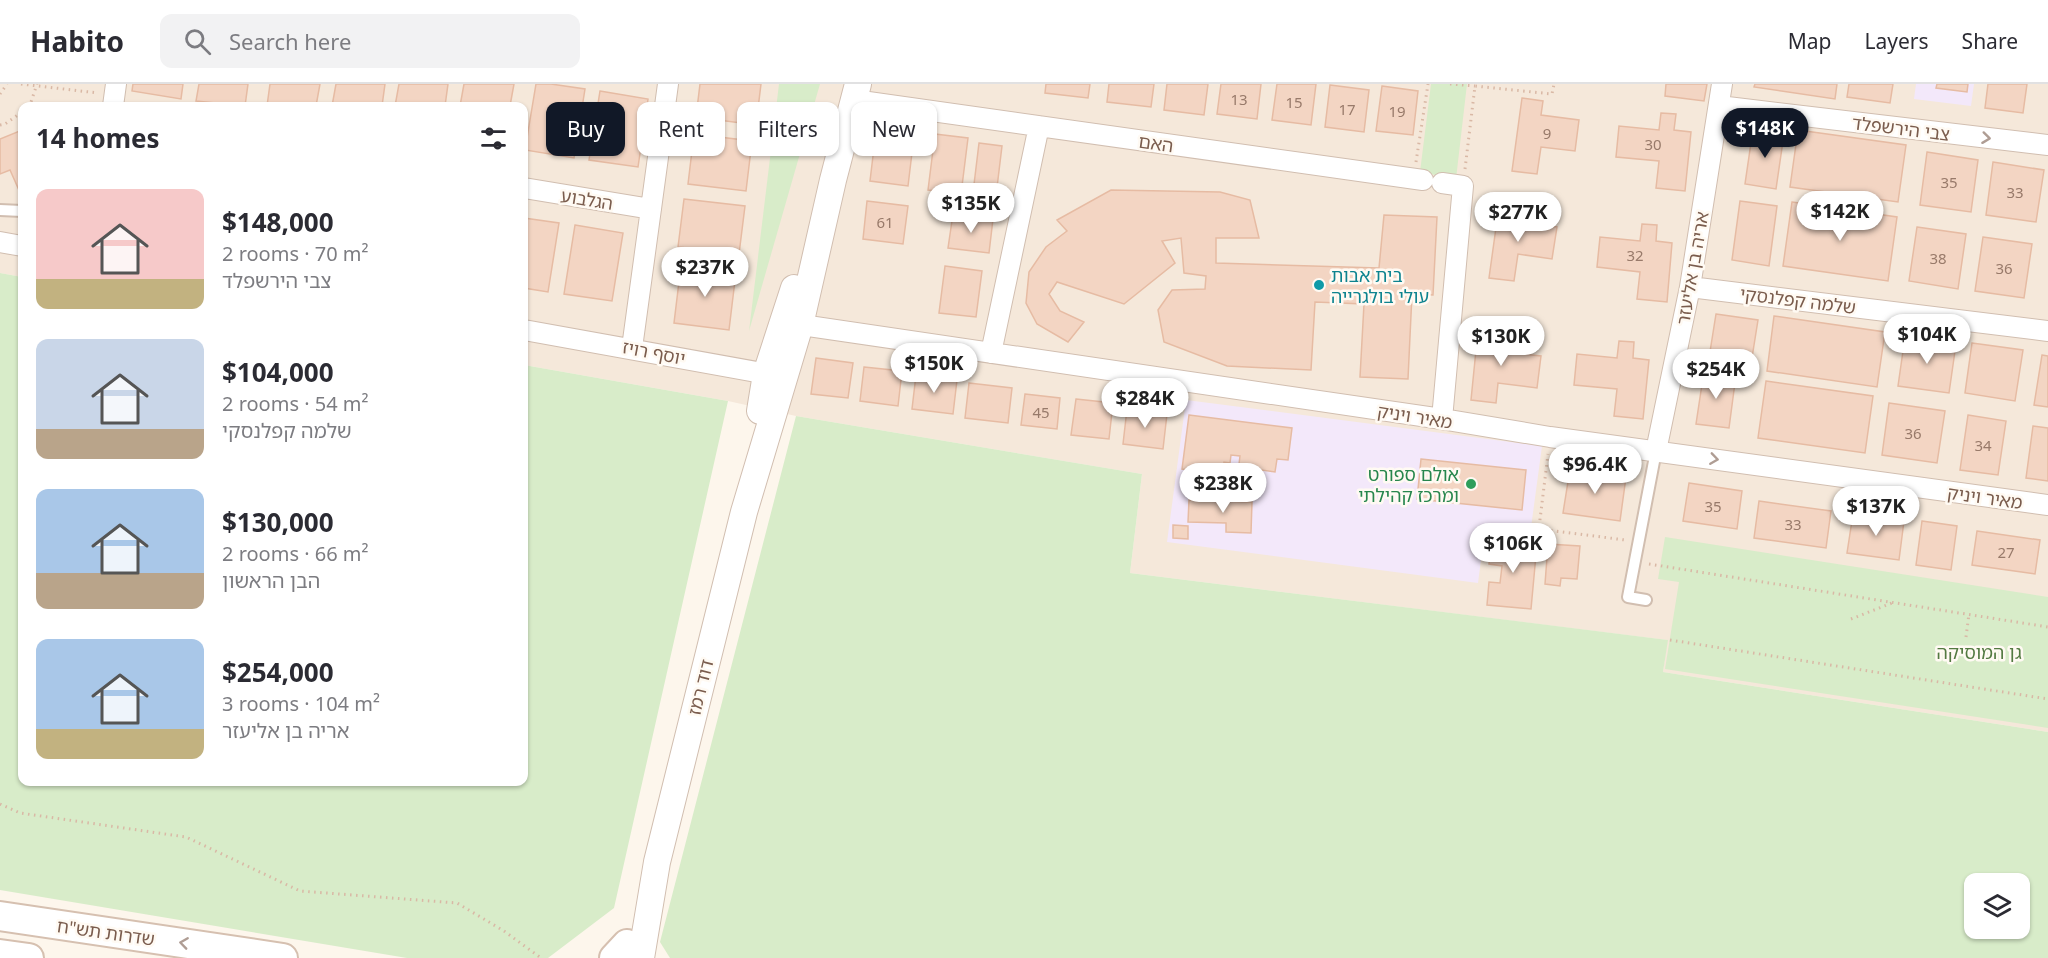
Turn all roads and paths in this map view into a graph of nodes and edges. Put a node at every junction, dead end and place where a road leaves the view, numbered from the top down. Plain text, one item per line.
1 (7, 84) edge
2 (21, 84) edge
3 (668, 84) edge
4 (1428, 84) edge
5 (1450, 84) edge
6 (1554, 84) edge
7 (1722, 84) edge
8 (37, 85) edge
9 (1475, 86) junction
10 (856, 92) edge
11 (0, 94) edge
12 (114, 95) edge
13 (29, 102) edge
14 (1719, 106) junction
15 (18, 115) edge
16 (0, 125) edge
17 (1039, 126) junction
18 (2048, 145) edge
19 (1426, 180) junction
20 (1463, 186) junction
21 (528, 189) edge
22 (651, 209) junction
23 (0, 210) edge
24 (18, 211) edge
25 (0, 242) edge
26 (18, 245) edge
27 (1690, 287) junction
28 (791, 324) junction
29 (528, 331) edge
30 (2048, 331) edge
31 (632, 348) junction
32 (991, 352) junction
33 (775, 376) junction
34 (1442, 419) junction
35 (1550, 437) junction
36 (1656, 451) junction
37 (2048, 505) edge
38 (1539, 529) junction
39 (1639, 541) junction
40 (1537, 544) dead end
41 (1635, 562) junction
42 (1646, 600) dead end
43 (1893, 602) junction
44 (1969, 614) junction
45 (1851, 619) dead end
46 (2048, 627) edge
47 (1966, 637) dead end
48 (1670, 640) dead end
49 (2048, 699) edge
50 (0, 804) edge
51 (0, 916) edge
52 (0, 954) edge
53 (626, 955) edge
54 (29, 958) edge
55 (283, 958) edge
56 (541, 958) edge

1 - 11 path
2 - 8 path
3 - 22 street
4 - 19 path
5 - 9 path
6 - 9 path
7 - 14 street, אריה בן אליעזר
8 - 12 path
8 - 13 path
9 - 20 path
10 - 17 street, האם
10 - 28 street, דוד רמז
14 -> 18 street, צבי הירשפלד
14 - 27 street, אריה בן אליעזר
15 - 16 path
17 - 19 street, האם
17 - 32 street
19 - 20 street, האם
20 - 34 street
21 - 22 street, הגלבוע
22 - 31 street
23 - 24 lane
25 - 26 street
27 - 30 street, שלמה קפלנסקי
27 - 36 street, אריה בן אליעזר
28 - 32 street, מאיר ויניק
28 - 33 street, דוד רמז
29 - 31 street, יוסף רויז
31 - 33 street, יוסף רויז
32 - 34 street, מאיר ויניק
33 - 53 street, דוד רמז
34 - 35 street, מאיר ויניק
35 - 36 street, מאיר ויניק
35 - 38 path
36 -> 37 street, מאיר ויניק
36 - 39 lane
38 - 39 path
38 - 40 path
39 - 41 lane
41 - 42 lane
41 - 43 path
43 - 44 path
43 - 45 path
44 - 46 path
44 - 47 path
48 - 49 path
50 - 56 path
55 -> 51 main road, שדרות תש"ח
52 - 54 main road

